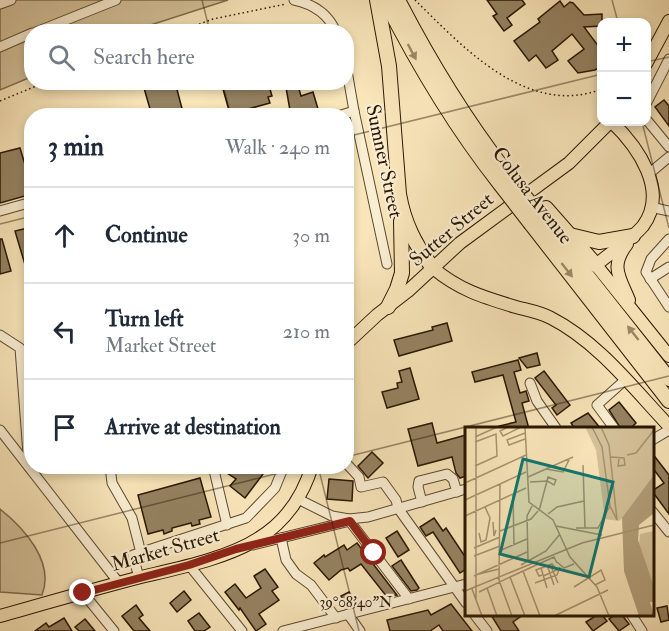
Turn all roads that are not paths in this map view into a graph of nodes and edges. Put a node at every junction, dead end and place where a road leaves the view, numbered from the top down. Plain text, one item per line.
1 (10, 0) edge
2 (116, 0) edge
3 (377, 0) edge
4 (385, 0) edge
5 (398, 0) edge
6 (297, 1) edge
7 (0, 4) edge
8 (669, 21) edge
9 (54, 24) edge
10 (331, 24) edge
11 (24, 36) edge
12 (656, 46) junction
13 (0, 47) edge
14 (651, 55) edge
15 (669, 57) edge
16 (350, 90) edge
17 (651, 94) edge
18 (353, 108) edge
19 (354, 111) edge
20 (651, 124) edge
21 (607, 126) edge
22 (616, 126) edge
23 (669, 147) edge
24 (669, 158) edge
25 (651, 172) junction
26 (508, 177) junction
27 (24, 204) edge
28 (655, 208) junction
29 (402, 210) junction
30 (0, 211) edge
31 (669, 211) edge
32 (539, 216) junction
33 (569, 235) junction
34 (633, 236) junction
35 (669, 239) edge
36 (387, 264) dead end
37 (596, 265) junction
38 (669, 267) edge
39 (433, 268) junction
40 (650, 279) junction
41 (667, 301) edge
42 (388, 307) junction
43 (633, 311) junction
44 (0, 335) edge
45 (354, 338) edge
46 (668, 353) edge
47 (626, 380) junction
48 (669, 380) edge
49 (530, 383) dead end
50 (24, 401) edge
51 (669, 401) edge
52 (555, 427) edge
53 (613, 427) edge
54 (669, 428) edge
55 (0, 430) edge
56 (654, 439) edge
57 (24, 461) edge
58 (354, 472) edge
59 (34, 474) edge
60 (111, 474) edge
61 (215, 474) edge
62 (281, 474) edge
63 (309, 474) edge
64 (462, 490) edge
65 (298, 499) junction
66 (422, 501) junction
67 (399, 508) junction
68 (654, 513) edge
69 (349, 520) junction
70 (227, 525) junction
71 (669, 532) edge
72 (281, 538) junction
73 (236, 549) junction
74 (141, 552) junction
75 (189, 565) junction
76 (139, 578) junction
77 (119, 583) junction
78 (465, 584) edge
79 (455, 587) junction
80 (83, 593) junction
81 (409, 599) junction
82 (465, 602) edge
83 (348, 614) junction
84 (0, 616) edge
85 (475, 616) edge
86 (632, 616) edge
87 (336, 618) junction
88 (114, 631) edge
89 (242, 631) edge
90 (283, 631) edge
91 (360, 631) edge
92 (487, 631) edge
93 (642, 631) edge

1 - 7 street
2 - 9 street
3 - 29 highway
4 -> 26 highway, Colusa Avenue
5 - 26 highway, Colusa Avenue
6 - 10 street
8 - 12 main road
11 - 13 street
12 - 14 main road
12 - 15 street
15 - 17 street
16 - 18 street, Sumner Street
19 - 36 street, Sumner Street
20 - 23 street
21 - 39 main road, Sutter Street
22 - 25 main road
24 - 25 street
25 - 28 main road
26 - 32 highway, Colusa Avenue, bridge
27 - 30 street
28 - 31 street
28 - 34 main road
29 - 39 highway
29 - 42 highway
32 - 33 highway
48 -> 32 highway, Colusa Avenue
32 -> 51 highway, Colusa Avenue
33 - 34 highway
33 - 37 highway
34 - 37 main road
34 - 43 main road
35 - 40 street
37 - 43 main road
38 - 40 street
39 - 42 main road, Sutter Street
39 - 47 main road
40 - 41 street
42 - 45 main road, Sutter Street
43 - 46 main road
44 - 50 street
47 - 53 street
47 - 54 main road
49 - 52 street
54 - 56 street
55 - 57 street
58 - 67 street
59 - 77 street
60 - 74 street
61 - 70 street
62 - 70 street
63 - 65 main road
64 - 66 street, Market Street
64 - 66 street
65 - 69 street, Market Street
65 - 73 main road, Market Street
66 - 67 street, Market Street
67 - 69 street, Market Street
67 - 79 street
68 - 71 street
69 - 72 street, Market Street
69 - 81 street
70 - 74 street
72 - 73 street, Market Street
72 - 87 street
73 - 75 main road, Market Street
74 - 76 street
75 - 76 main road, Market Street
75 - 89 street
76 - 77 main road, Market Street
77 - 80 main road, Market Street
78 - 79 street
79 - 81 street
79 - 82 street
80 - 84 main road, Market Street
80 - 88 street
81 - 83 street
83 - 87 street
83 - 91 street
85 - 92 street
86 - 93 street
87 - 90 street

